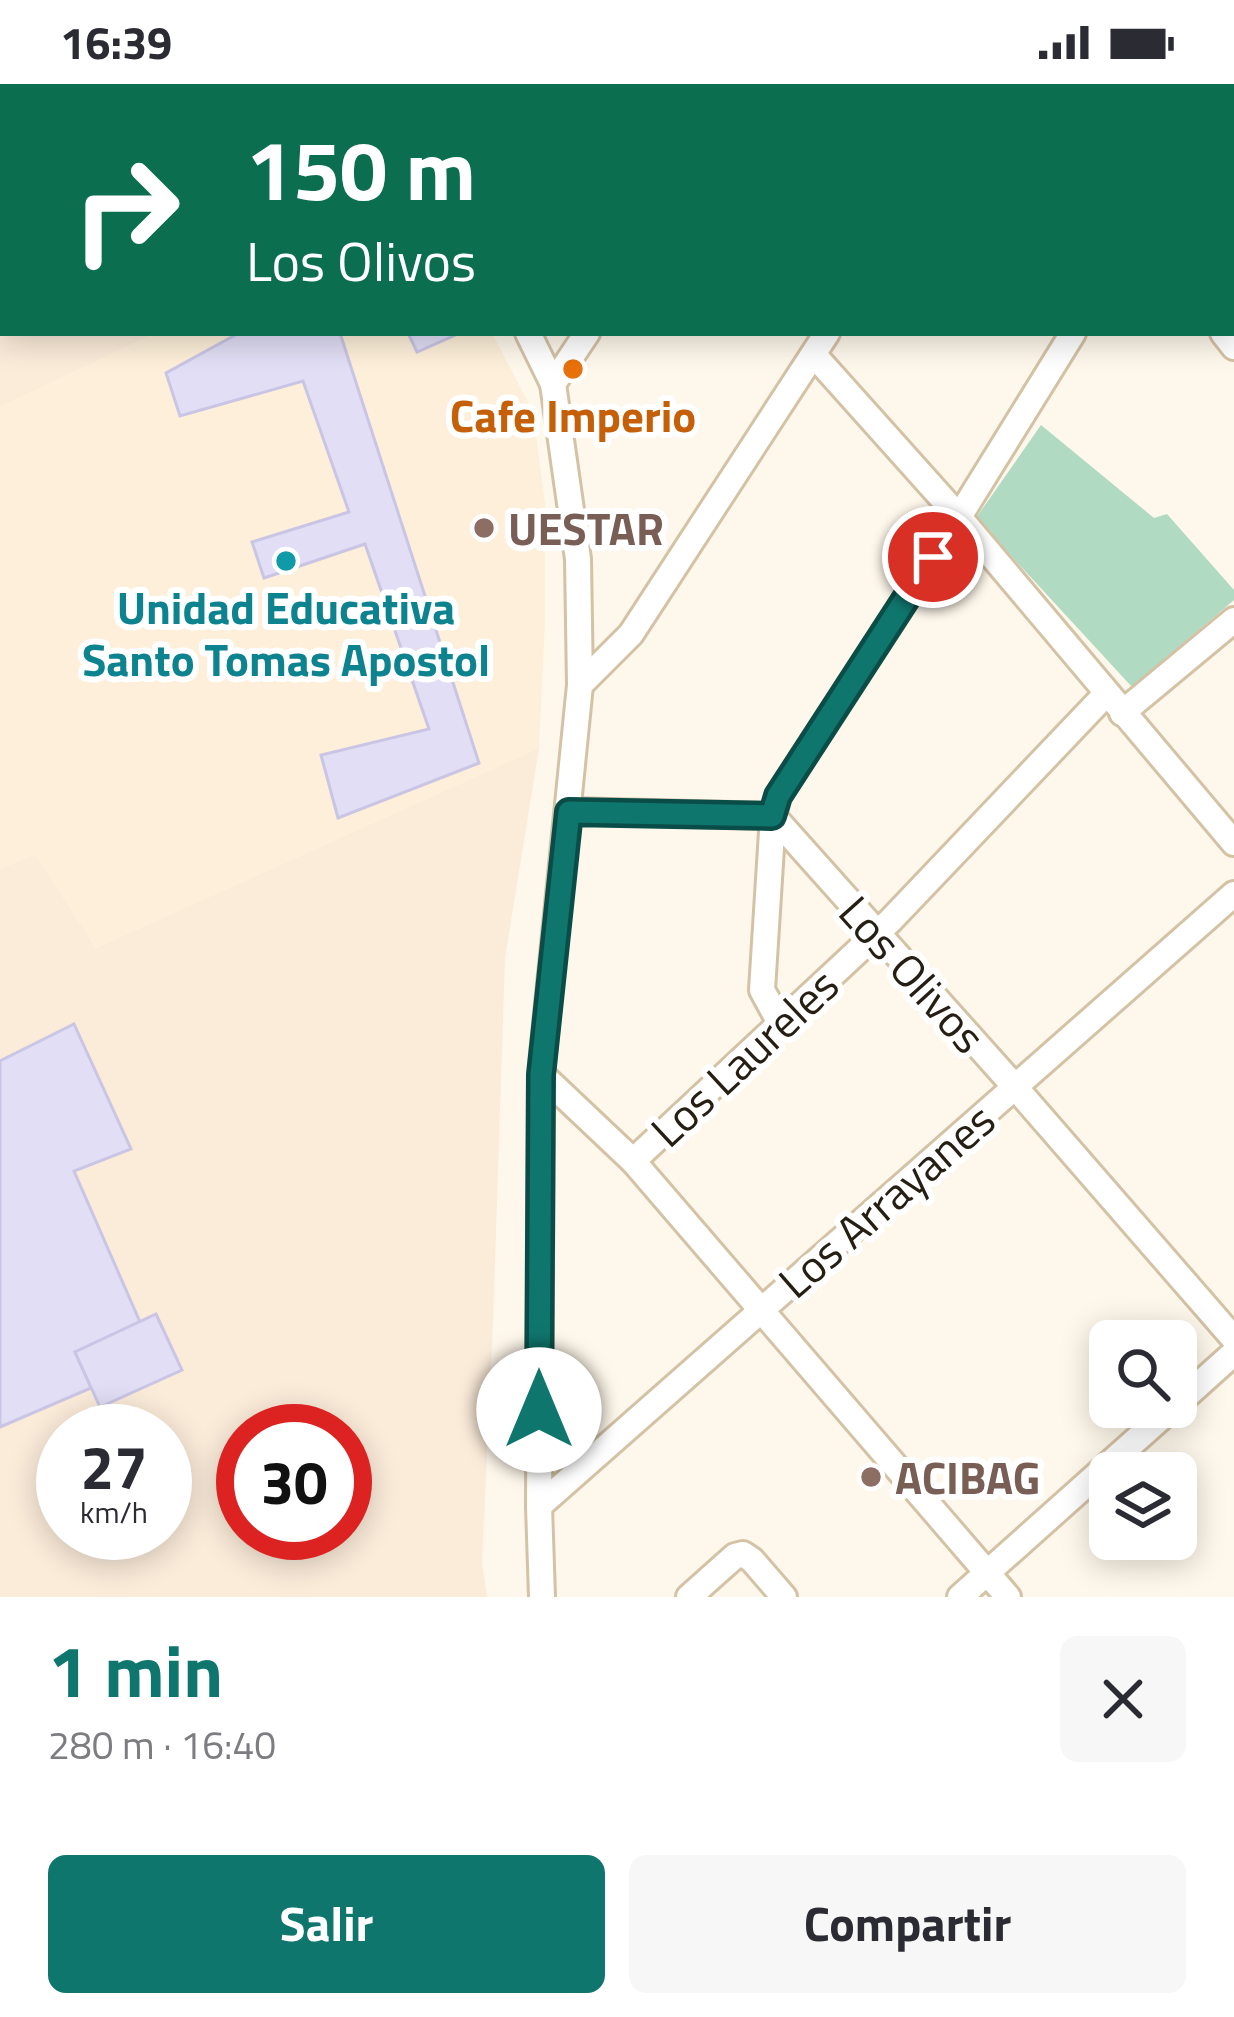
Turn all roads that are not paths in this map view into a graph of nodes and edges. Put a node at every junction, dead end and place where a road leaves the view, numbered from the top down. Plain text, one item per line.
1 (530, 336) edge
2 (585, 336) edge
3 (1071, 336) edge
4 (820, 344) edge
5 (554, 384) junction
6 (959, 518) junction
7 (1234, 620) edge
8 (580, 685) junction
9 (1114, 704) junction
10 (569, 812) junction
11 (772, 816) junction
12 (1234, 843) edge
13 (1234, 894) edge
14 (875, 932) junction
15 (780, 1023) junction
16 (541, 1075) junction
17 (1015, 1087) junction
18 (633, 1161) junction
19 (760, 1310) junction
20 (1234, 1339) edge
21 (1234, 1353) edge
22 (1197, 1386) edge
23 (1150, 1428) edge
24 (539, 1506) junction
25 (987, 1573) junction
26 (542, 1597) edge
27 (689, 1597) edge
28 (784, 1597) edge
29 (960, 1597) edge
30 (1008, 1597) edge

1 - 5 street
2 - 5 street
3 - 6 street
4 - 6 street
4 - 8 street
5 - 8 street
6 - 9 street
6 - 11 street
7 - 9 street, Los Laureles
8 - 10 street
9 - 12 street
9 - 14 street, Los Laureles
10 - 11 street
10 - 16 street
11 - 14 street, Los Olivos
11 - 15 street
13 - 17 street, Los Arrayanes
14 - 15 street, Los Laureles
14 - 17 street, Los Olivos
15 - 18 street, Los Laureles
16 - 18 street
16 - 24 street
17 - 19 street, Los Arrayanes
17 - 20 street, Los Olivos
18 - 19 street
19 - 24 street, Los Arrayanes
19 - 25 street
21 - 22 street
23 - 25 street
24 - 26 street
25 - 29 street
25 - 30 street
27 - 28 street

